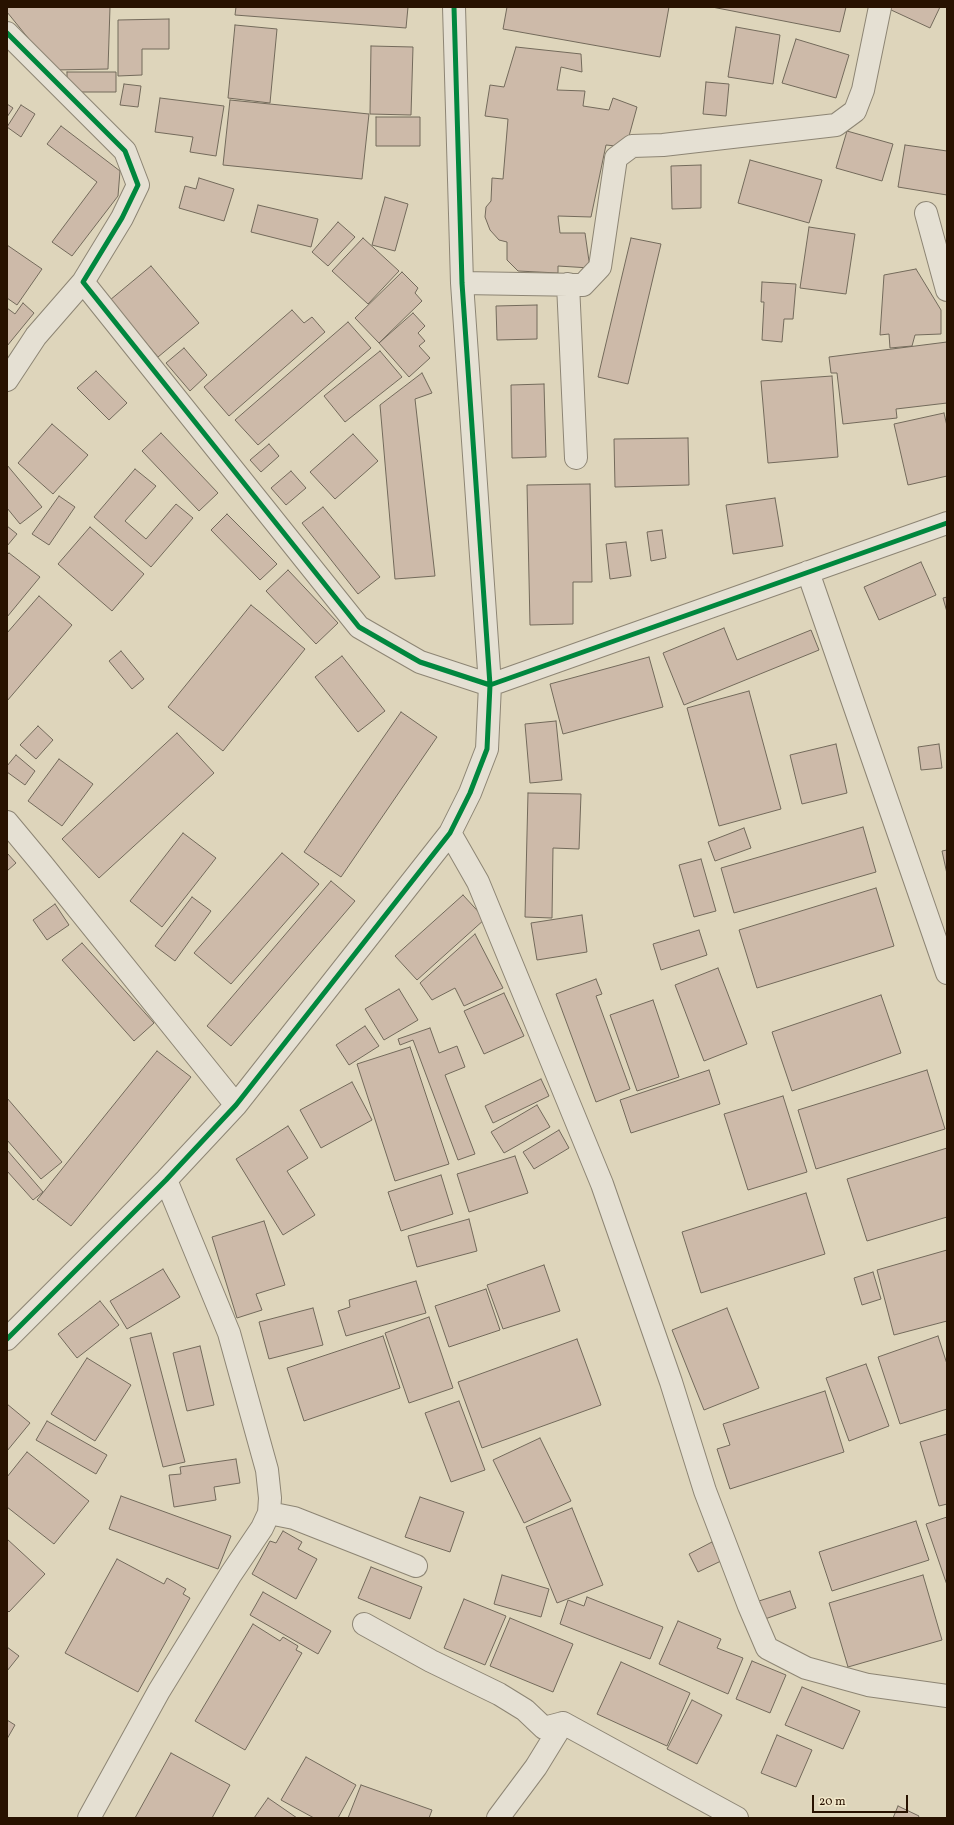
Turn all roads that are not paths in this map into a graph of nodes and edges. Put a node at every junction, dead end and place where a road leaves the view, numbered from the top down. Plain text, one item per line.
1 (454, 7) edge
2 (880, 7) edge
3 (7, 33) edge
4 (926, 213) dead end
5 (83, 282) junction
6 (462, 283) junction
7 (568, 284) junction
8 (947, 290) edge
9 (7, 380) edge
10 (576, 458) dead end
11 (947, 523) edge
12 (808, 572) junction
13 (490, 685) junction
14 (7, 822) edge
15 (450, 833) junction
16 (947, 973) edge
17 (236, 1105) junction
18 (166, 1180) junction
19 (7, 1339) edge
20 (269, 1513) junction
21 (416, 1566) dead end
22 (364, 1624) dead end
23 (947, 1696) edge
24 (563, 1723) junction
25 (89, 1818) edge
26 (498, 1818) edge
27 (737, 1818) edge

1 - 6 street
2 - 7 street
3 - 5 street
4 - 8 street
5 - 9 street
5 - 13 street
6 - 7 street
6 - 13 street
7 - 10 street
11 - 12 street
12 - 13 street
12 - 16 street
13 - 15 street
14 - 17 street
15 - 17 street
15 - 23 street
17 - 18 street
18 - 19 street
18 - 20 street
20 - 21 street
20 - 25 street
22 - 24 street
24 - 26 street
24 - 27 street

